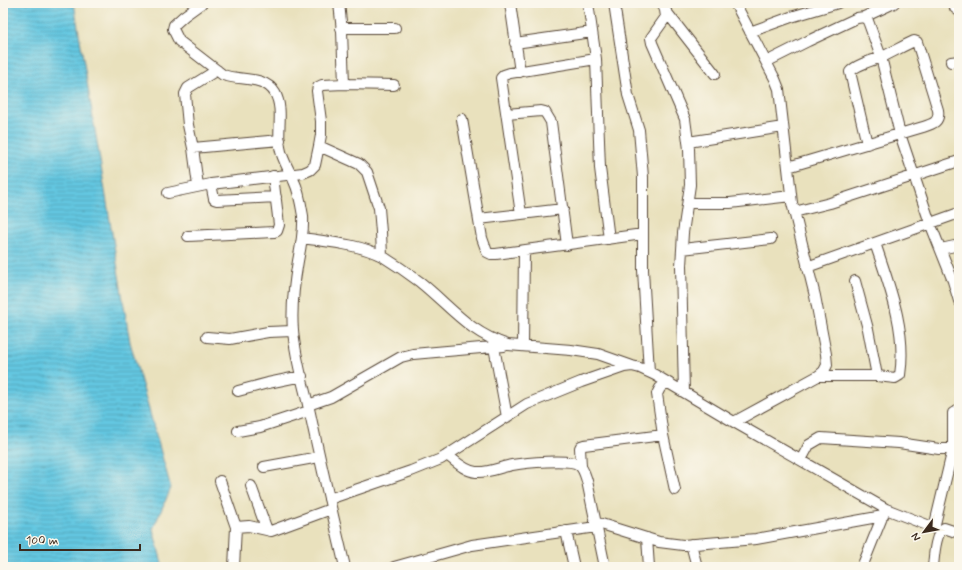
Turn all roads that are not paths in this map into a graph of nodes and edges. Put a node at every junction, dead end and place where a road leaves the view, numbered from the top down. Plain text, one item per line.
1 (202, 3) edge
2 (339, 3) edge
3 (510, 3) edge
4 (588, 3) edge
5 (614, 3) edge
6 (735, 3) edge
7 (838, 3) edge
8 (894, 3) edge
9 (954, 3) edge
10 (664, 6) edge
11 (959, 11) edge
12 (864, 17) junction
13 (341, 28) junction
14 (395, 28) dead end
15 (592, 32) junction
16 (750, 32) junction
17 (516, 42) junction
18 (881, 57) junction
19 (596, 59) junction
20 (766, 62) junction
21 (217, 70) junction
22 (520, 72) junction
23 (715, 74) dead end
24 (344, 84) junction
25 (394, 85) dead end
26 (507, 114) junction
27 (462, 119) dead end
28 (783, 127) junction
29 (900, 134) junction
30 (280, 140) junction
31 (688, 142) junction
32 (867, 144) junction
33 (320, 146) junction
34 (193, 148) junction
35 (959, 161) edge
36 (788, 167) junction
37 (290, 174) junction
38 (914, 174) junction
39 (273, 176) junction
40 (211, 184) junction
41 (198, 186) junction
42 (168, 193) dead end
43 (791, 196) junction
44 (276, 197) junction
45 (688, 203) junction
46 (562, 209) junction
47 (794, 212) junction
48 (959, 213) edge
49 (521, 214) junction
50 (479, 219) junction
51 (930, 223) junction
52 (643, 234) junction
53 (188, 236) dead end
54 (303, 238) junction
55 (609, 239) junction
56 (771, 239) dead end
57 (875, 243) junction
58 (567, 245) junction
59 (959, 245) edge
60 (682, 249) junction
61 (941, 249) junction
62 (524, 251) junction
63 (382, 256) junction
64 (808, 268) junction
65 (855, 281) dead end
66 (959, 298) edge
67 (293, 330) junction
68 (207, 337) dead end
69 (508, 345) junction
70 (522, 346) junction
71 (494, 347) junction
72 (632, 366) junction
73 (649, 372) junction
74 (302, 376) junction
75 (818, 376) junction
76 (877, 376) junction
77 (667, 382) junction
78 (238, 391) dead end
79 (684, 392) junction
80 (309, 408) junction
81 (959, 410) edge
82 (507, 417) junction
83 (734, 422) junction
84 (238, 431) dead end
85 (663, 435) junction
86 (956, 449) edge
87 (447, 455) junction
88 (319, 456) junction
89 (801, 460) junction
90 (581, 466) junction
91 (264, 467) dead end
92 (220, 481) dead end
93 (251, 486) dead end
94 (676, 490) dead end
95 (330, 504) junction
96 (885, 512) junction
97 (596, 524) junction
98 (236, 527) junction
99 (938, 529) junction
100 (267, 530) junction
101 (566, 531) junction
102 (959, 533) edge
103 (647, 538) junction
104 (691, 544) junction
105 (234, 567) edge
106 (345, 567) edge
107 (394, 567) edge
108 (574, 567) edge
109 (605, 567) edge
110 (649, 567) edge
111 (697, 567) edge
112 (862, 567) edge
113 (933, 567) edge

1 - 21 street
2 - 13 street
3 - 17 street
4 - 15 street
5 - 52 street
6 - 16 street
7 - 16 street
8 - 12 street
9 - 11 street
10 - 23 street
10 - 31 street
12 - 18 street
12 - 20 street
13 - 14 street
13 - 24 street
15 - 17 street
15 - 19 street
16 - 20 street
17 - 22 street
18 - 29 street
18 - 29 street
18 - 32 street
19 - 22 street
19 - 55 street
20 - 28 street
21 - 30 street
21 - 34 street
22 - 26 street
24 - 25 street
24 - 33 street
26 - 46 street
26 - 49 street
27 - 50 street
28 - 31 street
28 - 36 street
29 - 32 street
29 - 38 street
30 - 34 street
30 - 37 street
31 - 45 street
32 - 36 street
33 - 37 street
33 - 63 street
34 - 41 street
35 - 38 street
36 - 43 street
37 - 39 street
37 - 54 street
38 - 47 street
38 - 51 street
39 - 40 street
39 - 44 street
40 - 41 street
40 - 44 street
41 - 42 street
43 - 45 street
43 - 47 street
44 - 53 street
45 - 60 street
46 - 49 street
46 - 58 street
47 - 64 street
48 - 51 street
49 - 50 street
50 - 62 street
51 - 57 street
51 - 61 street
52 - 55 street
52 - 73 street
54 - 63 street
54 - 67 street
55 - 58 street
56 - 60 street
57 - 64 street
57 - 76 street
58 - 62 street
59 - 61 street
60 - 79 street
61 - 66 street
62 - 70 street
63 - 69 street
64 - 75 street
65 - 76 street
67 - 68 street
67 - 74 street
69 - 70 street
69 - 71 street
70 - 72 street
71 - 80 street
71 - 82 street
72 - 73 street
72 - 82 street
73 - 77 street
74 - 78 street
74 - 80 street
75 - 76 street
75 - 83 street
77 - 79 street
77 - 85 street
79 - 83 street
80 - 84 street
80 - 88 street
81 - 86 street
82 - 87 street
83 - 89 street
85 - 90 street
85 - 94 street
86 - 89 street
86 - 99 street
87 - 90 street
87 - 95 street
88 - 91 street
88 - 95 street
89 - 96 street
90 - 97 street
92 - 98 street
93 - 100 street
95 - 100 street
95 - 106 street
96 - 99 street
96 - 104 street
96 - 112 street
97 - 101 street
97 - 103 street
97 - 109 street
98 - 100 street
98 - 105 street
99 - 102 street
99 - 113 street
101 - 107 street
101 - 108 street
103 - 104 street
103 - 110 street
104 - 111 street

